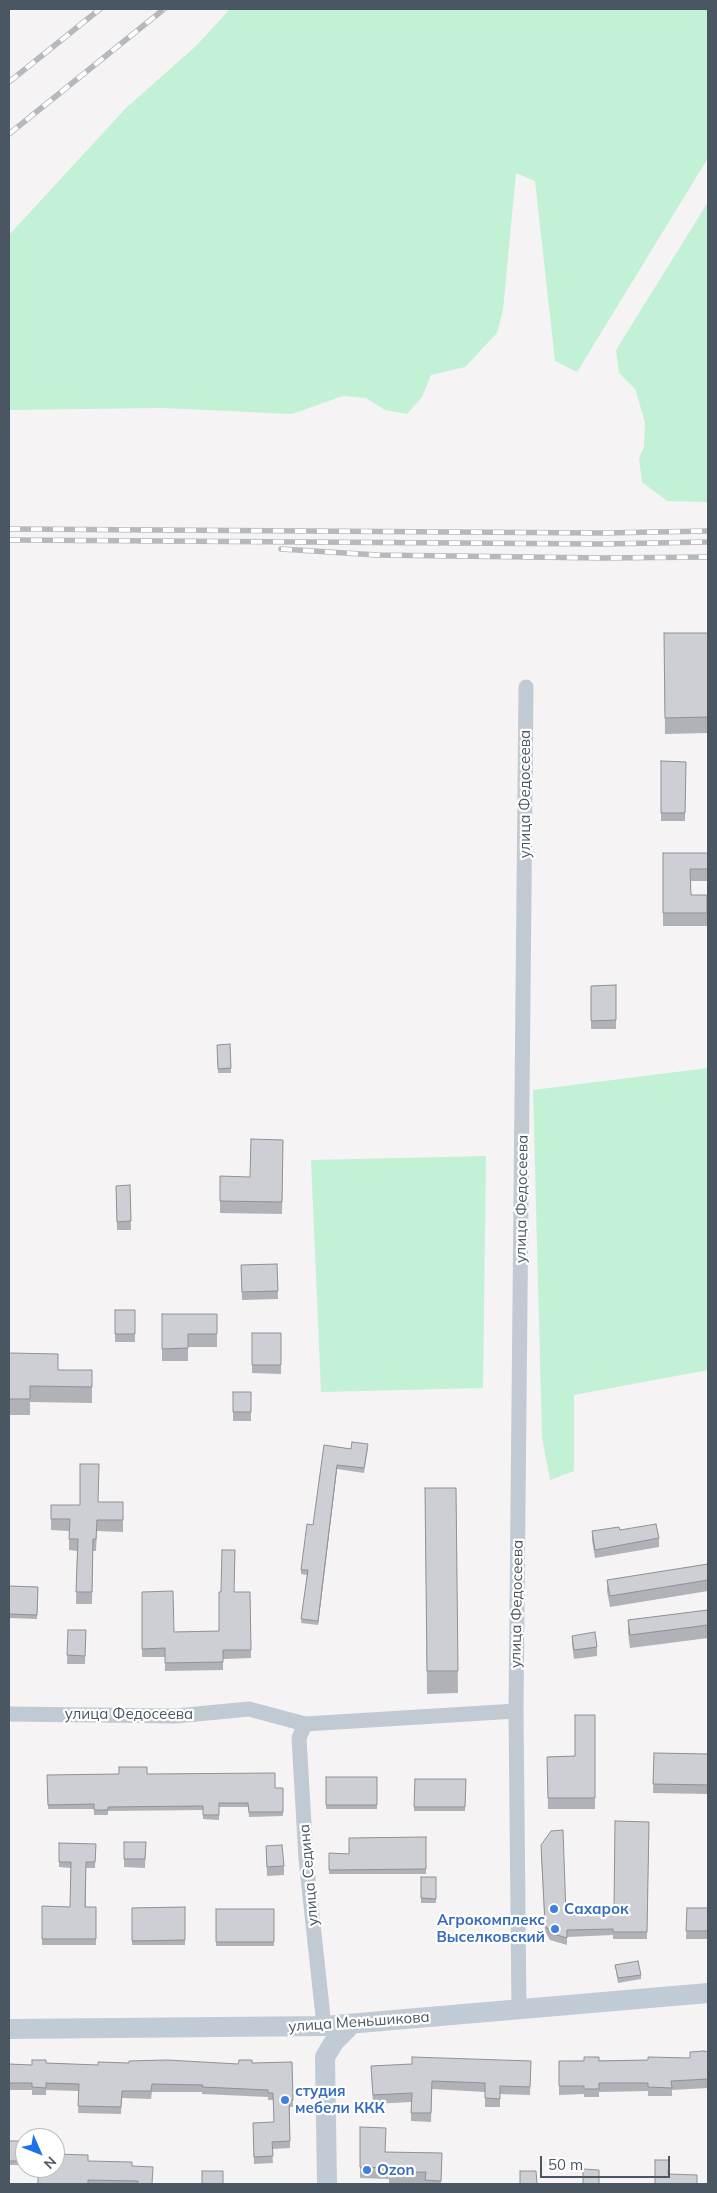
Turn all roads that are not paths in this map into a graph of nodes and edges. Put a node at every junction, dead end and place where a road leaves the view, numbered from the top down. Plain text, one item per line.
1 (526, 687) dead end
2 (516, 1712) junction
3 (9, 1714) edge
4 (305, 1724) junction
5 (708, 1993) edge
6 (519, 2010) junction
7 (352, 2024) junction
8 (324, 2026) junction
9 (9, 2029) edge
10 (327, 2184) edge

1 - 2 street, улица Федосеева
2 - 4 street, улица Федосеева
2 - 6 street, улица Федосеева
3 - 4 street, улица Федосеева
4 - 8 street, улица Седина
5 - 6 main road, улица Меньшикова
6 - 7 main road, улица Меньшикова
7 - 8 main road, улица Меньшикова
7 - 10 main road
8 - 9 main road, улица Меньшикова

